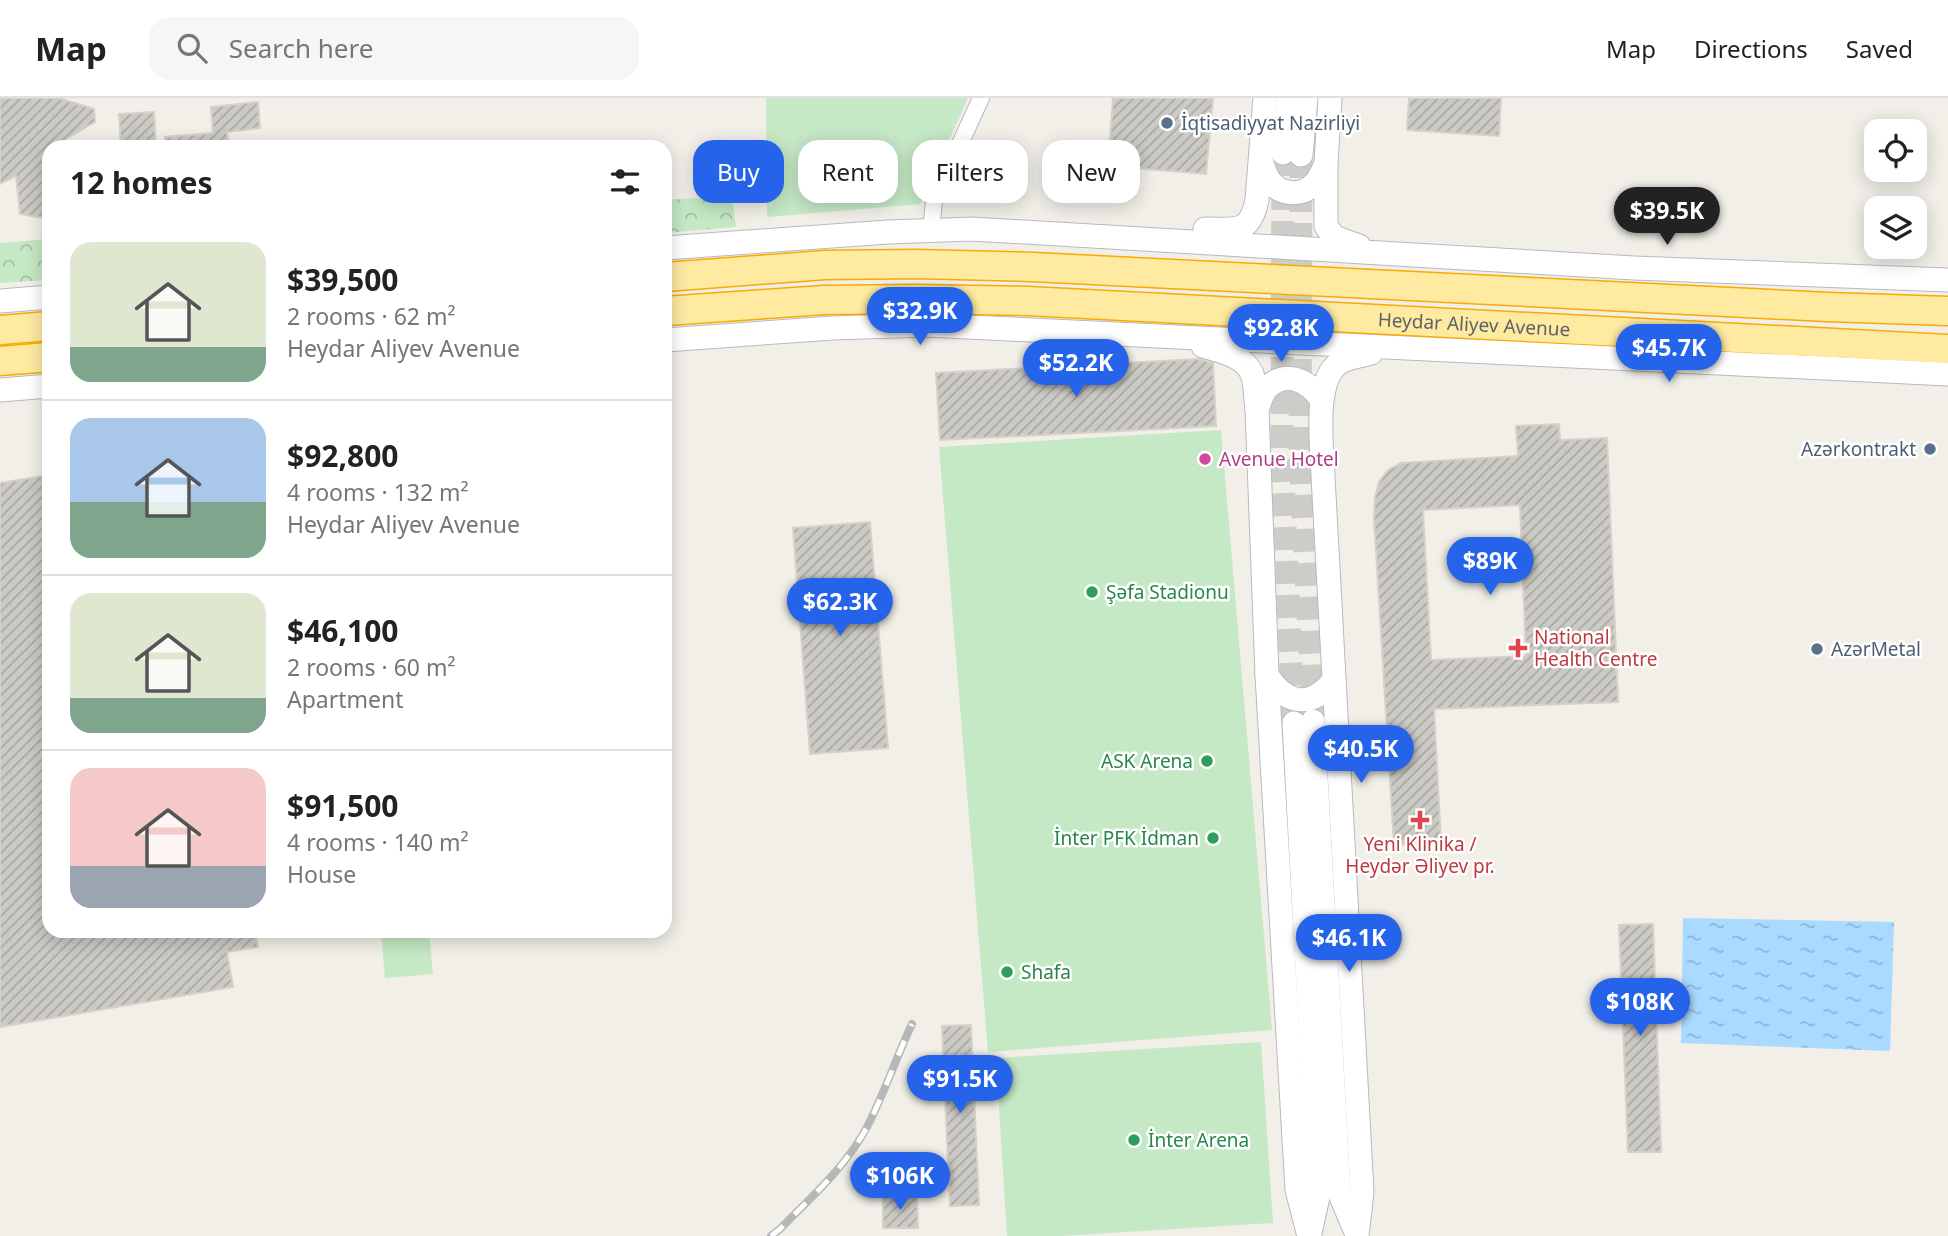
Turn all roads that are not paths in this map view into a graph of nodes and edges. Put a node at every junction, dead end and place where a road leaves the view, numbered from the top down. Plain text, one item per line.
1 (981, 98) edge
2 (1265, 98) edge
3 (1288, 98) edge
4 (1306, 98) edge
5 (1331, 98) edge
6 (1259, 156) junction
7 (1326, 163) junction
8 (972, 229) junction
9 (930, 230) junction
10 (672, 248) edge
11 (1385, 253) junction
12 (672, 276) edge
13 (1948, 280) edge
14 (42, 298) edge
15 (0, 301) edge
16 (672, 311) edge
17 (1948, 311) edge
18 (42, 327) edge
19 (0, 330) edge
20 (1174, 336) junction
21 (672, 340) edge
22 (1391, 348) junction
23 (1948, 349) edge
24 (42, 358) edge
25 (0, 361) edge
26 (1948, 374) edge
27 (42, 387) edge
28 (0, 390) edge
29 (1321, 399) junction
30 (1257, 409) junction
31 (1267, 675) junction
32 (1334, 680) junction
33 (1357, 1235) edge
34 (1309, 1236) edge

1 - 9 street
2 - 6 main road
3 - 4 main road
5 - 7 main road
6 - 7 main road
6 - 8 main road
7 - 11 main road
8 - 9 main road
8 - 11 main road
9 - 10 main road
11 - 13 main road
12 - 17 highway, Heydar Aliyev Avenue
14 - 15 main road
16 - 23 highway, Heydar Aliyev Avenue
18 - 19 highway
20 - 21 main road
20 - 22 main road
20 - 30 main road
22 - 26 main road
22 - 29 main road
24 - 25 highway
27 - 28 main road
29 - 30 main road
29 - 32 main road
30 - 31 main road
31 - 32 main road
31 - 34 main road
32 - 33 main road
33 - 34 main road

